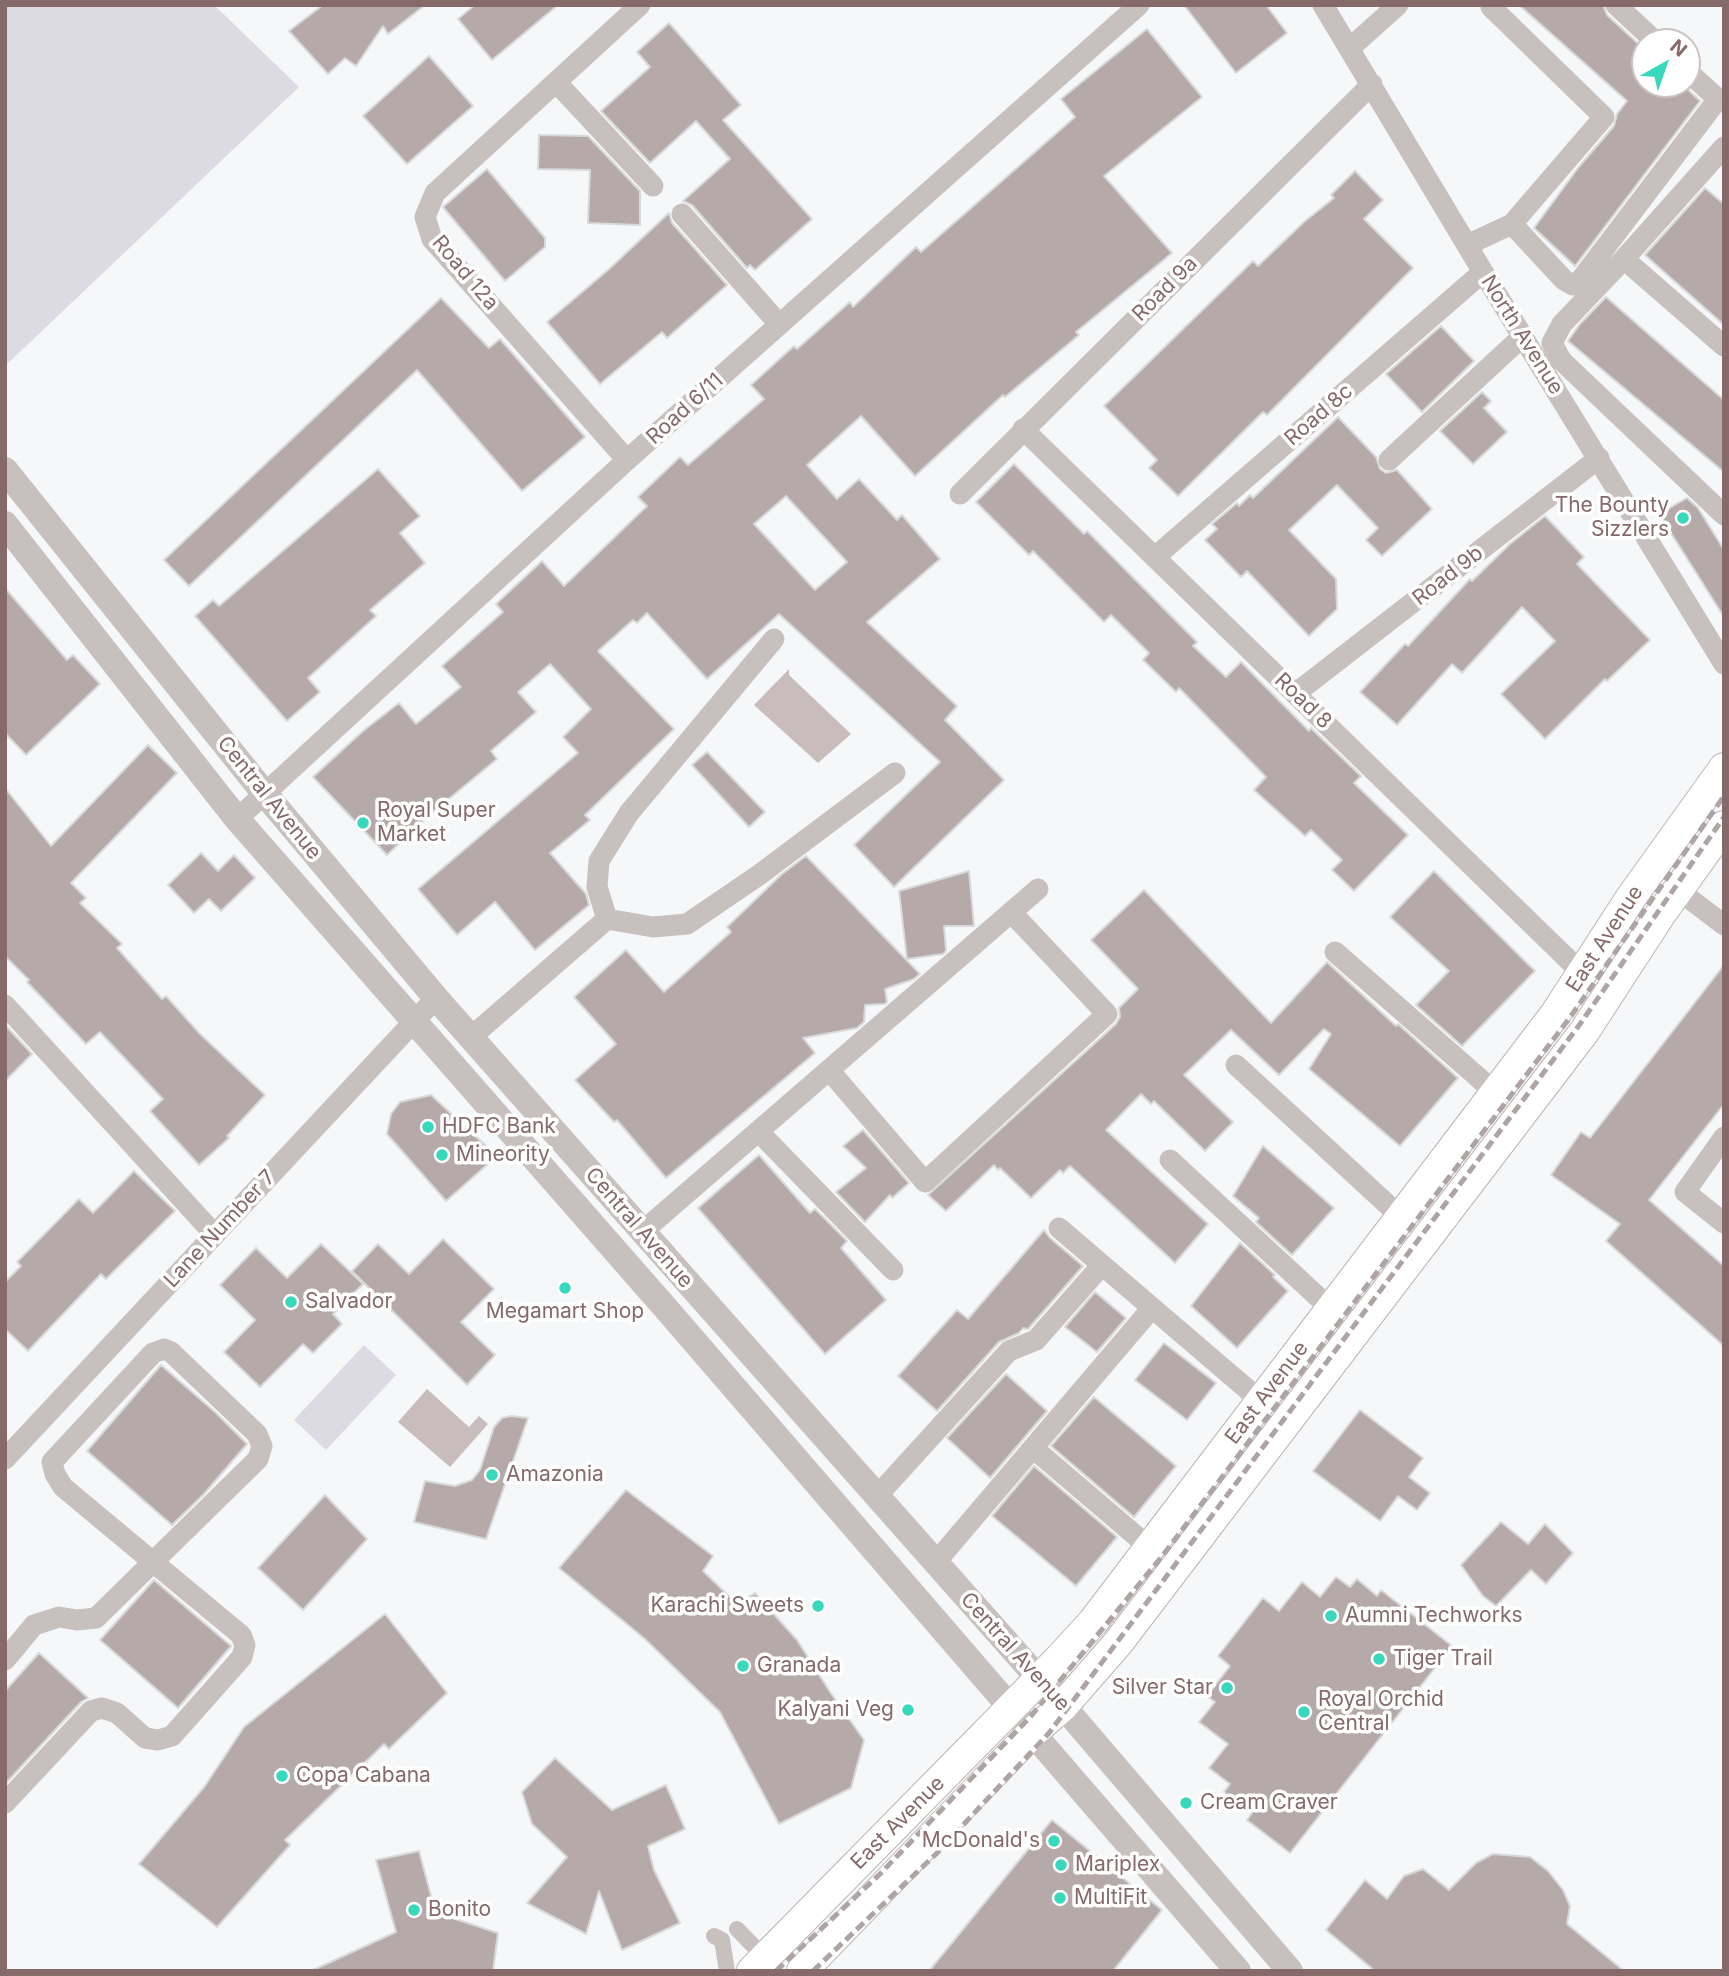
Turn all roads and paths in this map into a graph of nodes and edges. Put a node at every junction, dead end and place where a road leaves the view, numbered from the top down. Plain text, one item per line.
1 (640, 5) edge
2 (1139, 5) edge
3 (1323, 5) edge
4 (1398, 5) edge
5 (1493, 5) edge
6 (1616, 5) edge
7 (1641, 28) edge
8 (1350, 48) junction
9 (556, 82) junction
10 (1701, 84) edge
11 (1372, 85) junction
12 (1722, 151) edge
13 (653, 186) dead end
14 (682, 214) dead end
15 (1512, 224) junction
16 (1467, 245) junction
17 (1624, 259) junction
18 (1483, 272) junction
19 (779, 324) junction
20 (1523, 336) junction
21 (1724, 346) edge
22 (1023, 429) junction
23 (1599, 458) junction
24 (627, 460) junction
25 (1390, 460) dead end
26 (5, 470) edge
27 (960, 494) dead end
28 (1724, 515) edge
29 (5, 524) edge
30 (1156, 557) junction
31 (774, 639) dead end
32 (1724, 664) edge
33 (1296, 693) junction
34 (1724, 768) edge
35 (895, 773) dead end
36 (265, 794) junction
37 (237, 819) junction
38 (1724, 826) edge
39 (1038, 889) dead end
40 (1678, 890) junction
41 (1011, 912) junction
42 (607, 919) junction
43 (1724, 925) edge
44 (1335, 952) dead end
45 (1582, 973) junction
46 (436, 998) junction
47 (5, 1005) edge
48 (412, 1021) junction
49 (471, 1037) junction
50 (1236, 1065) dead end
51 (828, 1070) junction
52 (1496, 1093) junction
53 (758, 1131) junction
54 (1724, 1137) edge
55 (1170, 1160) dead end
56 (1401, 1217) junction
57 (1724, 1223) edge
58 (1059, 1228) dead end
59 (643, 1231) junction
60 (215, 1235) junction
61 (1102, 1265) junction
62 (894, 1270) dead end
63 (1152, 1308) junction
64 (1331, 1309) junction
65 (1261, 1401) junction
66 (1033, 1448) junction
67 (8, 1451) edge
68 (877, 1496) junction
69 (1149, 1547) junction
70 (153, 1562) junction
71 (935, 1563) junction
72 (5, 1660) edge
73 (1039, 1680) junction
74 (1063, 1706) junction
75 (1012, 1707) junction
76 (1034, 1732) junction
77 (5, 1803) edge
78 (737, 1929) dead end
79 (714, 1936) dead end
80 (759, 1964) edge
81 (727, 1971) edge
82 (802, 1971) edge
83 (1238, 1971) edge
84 (1290, 1971) edge

1 - 9 street, Road 12a
2 - 19 street, Road 6/11
3 - 8 street, North Avenue
4 - 8 street
5 - 15 street
6 - 7 street
8 - 11 street, North Avenue
9 - 13 street
9 - 24 street, Road 12a
10 - 15 street
11 - 16 street, North Avenue
11 - 22 street, Road 9a
12 - 17 street
14 - 19 street
15 - 16 street
16 - 18 street, North Avenue
17 - 21 street
17 - 28 street
18 - 20 street, North Avenue
18 - 30 street, Road 8c
19 - 24 street, Road 6/11
20 - 23 street, North Avenue
20 - 25 street
22 - 27 street, Road 9a
22 - 30 street, Road 8
23 - 32 street, North Avenue
23 - 33 street, Road 9b
24 - 36 street, Road 6/11
26 - 36 street, Central Avenue
29 - 37 street, Central Avenue
30 - 33 street, Road 8
31 - 42 street
33 - 45 street, Road 8
34 - 45 main road, East Avenue
35 - 42 street
36 - 37 street, Road 6/11
36 - 46 street, Central Avenue
37 - 48 street, Central Avenue
38 - 40 main road, East Avenue
39 - 41 street
40 - 43 street
40 - 74 main road, East Avenue
41 - 51 street
41 - 51 street
42 - 49 street
44 - 52 street
45 - 52 main road, East Avenue
46 - 48 street, Lane Number 7
46 - 49 street, Central Avenue
47 - 60 street
48 - 60 street, Lane Number 7
48 - 75 street, Central Avenue
49 - 59 street, Central Avenue
50 - 56 street
51 - 53 street
52 - 56 main road, East Avenue
53 - 59 street
53 - 62 street
54 - 57 street
55 - 64 street
56 - 64 main road, East Avenue
58 - 61 street
59 - 68 street, Central Avenue
60 - 67 street, Lane Number 7
61 - 63 street
61 - 68 street
63 - 65 street
63 - 66 street
64 - 65 main road, East Avenue
65 - 69 main road, East Avenue
66 - 69 street
66 - 71 street
68 - 71 street, Central Avenue
69 - 73 main road, East Avenue
70 - 70 street
70 - 72 street
70 - 77 street
71 - 73 street, Central Avenue
73 - 74 street, Central Avenue
73 - 75 main road, East Avenue
74 - 76 main road, East Avenue
74 - 84 street, Central Avenue
75 - 76 street, Central Avenue
75 - 80 main road, East Avenue
76 - 82 main road, East Avenue
76 - 83 street, Central Avenue
78 - 80 street
79 - 81 street

